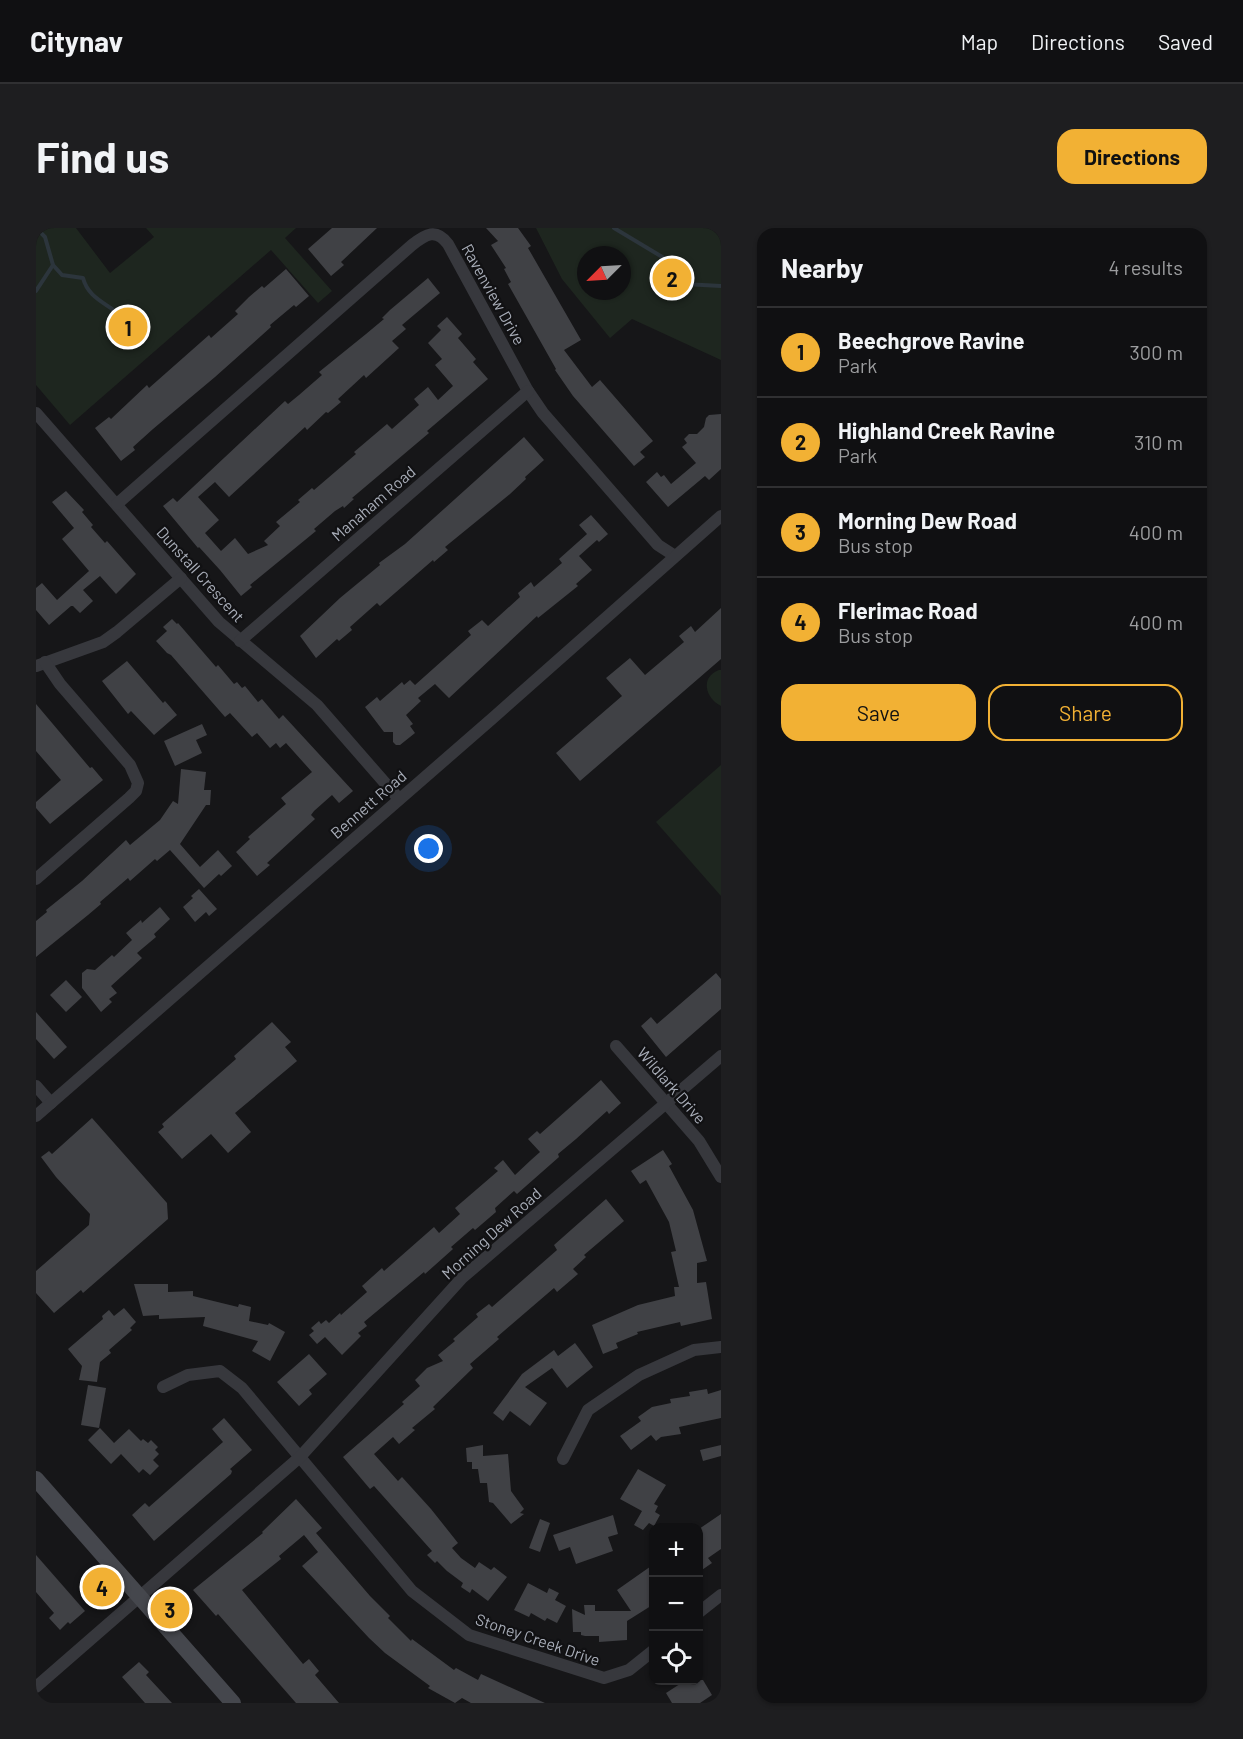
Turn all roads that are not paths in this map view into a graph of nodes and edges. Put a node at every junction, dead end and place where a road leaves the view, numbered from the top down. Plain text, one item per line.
1 (528, 391) junction
2 (36, 413) edge
3 (117, 504) junction
4 (721, 516) edge
5 (675, 556) junction
6 (181, 578) junction
7 (240, 641) junction
8 (41, 664) edge
9 (399, 799) junction
10 (36, 879) edge
11 (616, 1046) dead end
12 (721, 1056) edge
13 (36, 1086) edge
14 (51, 1102) junction
15 (667, 1102) junction
16 (36, 1116) edge
17 (721, 1177) edge
18 (721, 1347) edge
19 (163, 1387) dead end
20 (300, 1457) junction
21 (563, 1459) dead end
22 (36, 1479) edge
23 (721, 1595) edge
24 (140, 1597) junction
25 (703, 1610) edge
26 (649, 1654) edge
27 (36, 1687) edge
28 (233, 1703) edge

1 - 3 street, Ravenview Drive
1 - 5 street, Ravenview Drive
1 - 7 street, Manaham Road
2 - 3 street, Dunstall Crescent
3 - 6 street, Dunstall Crescent
4 - 5 street, Bennett Road
5 - 9 street, Bennett Road
6 - 7 street, Dunstall Crescent
6 - 8 street
7 - 9 street, Dunstall Crescent
8 - 10 street
9 - 14 street, Bennett Road
11 - 15 street, Wildlark Drive
12 - 15 street, Morning Dew Road
13 - 14 street
14 - 16 street, Bennett Road
15 - 17 street, Wildlark Drive
15 - 20 street, Morning Dew Road
18 - 21 street
19 - 20 street, Stoney Creek Drive
20 - 24 street, Morning Dew Road
20 - 26 street, Stoney Creek Drive
22 - 24 main road
23 - 25 street
24 - 27 street, Morning Dew Road
24 - 28 main road

